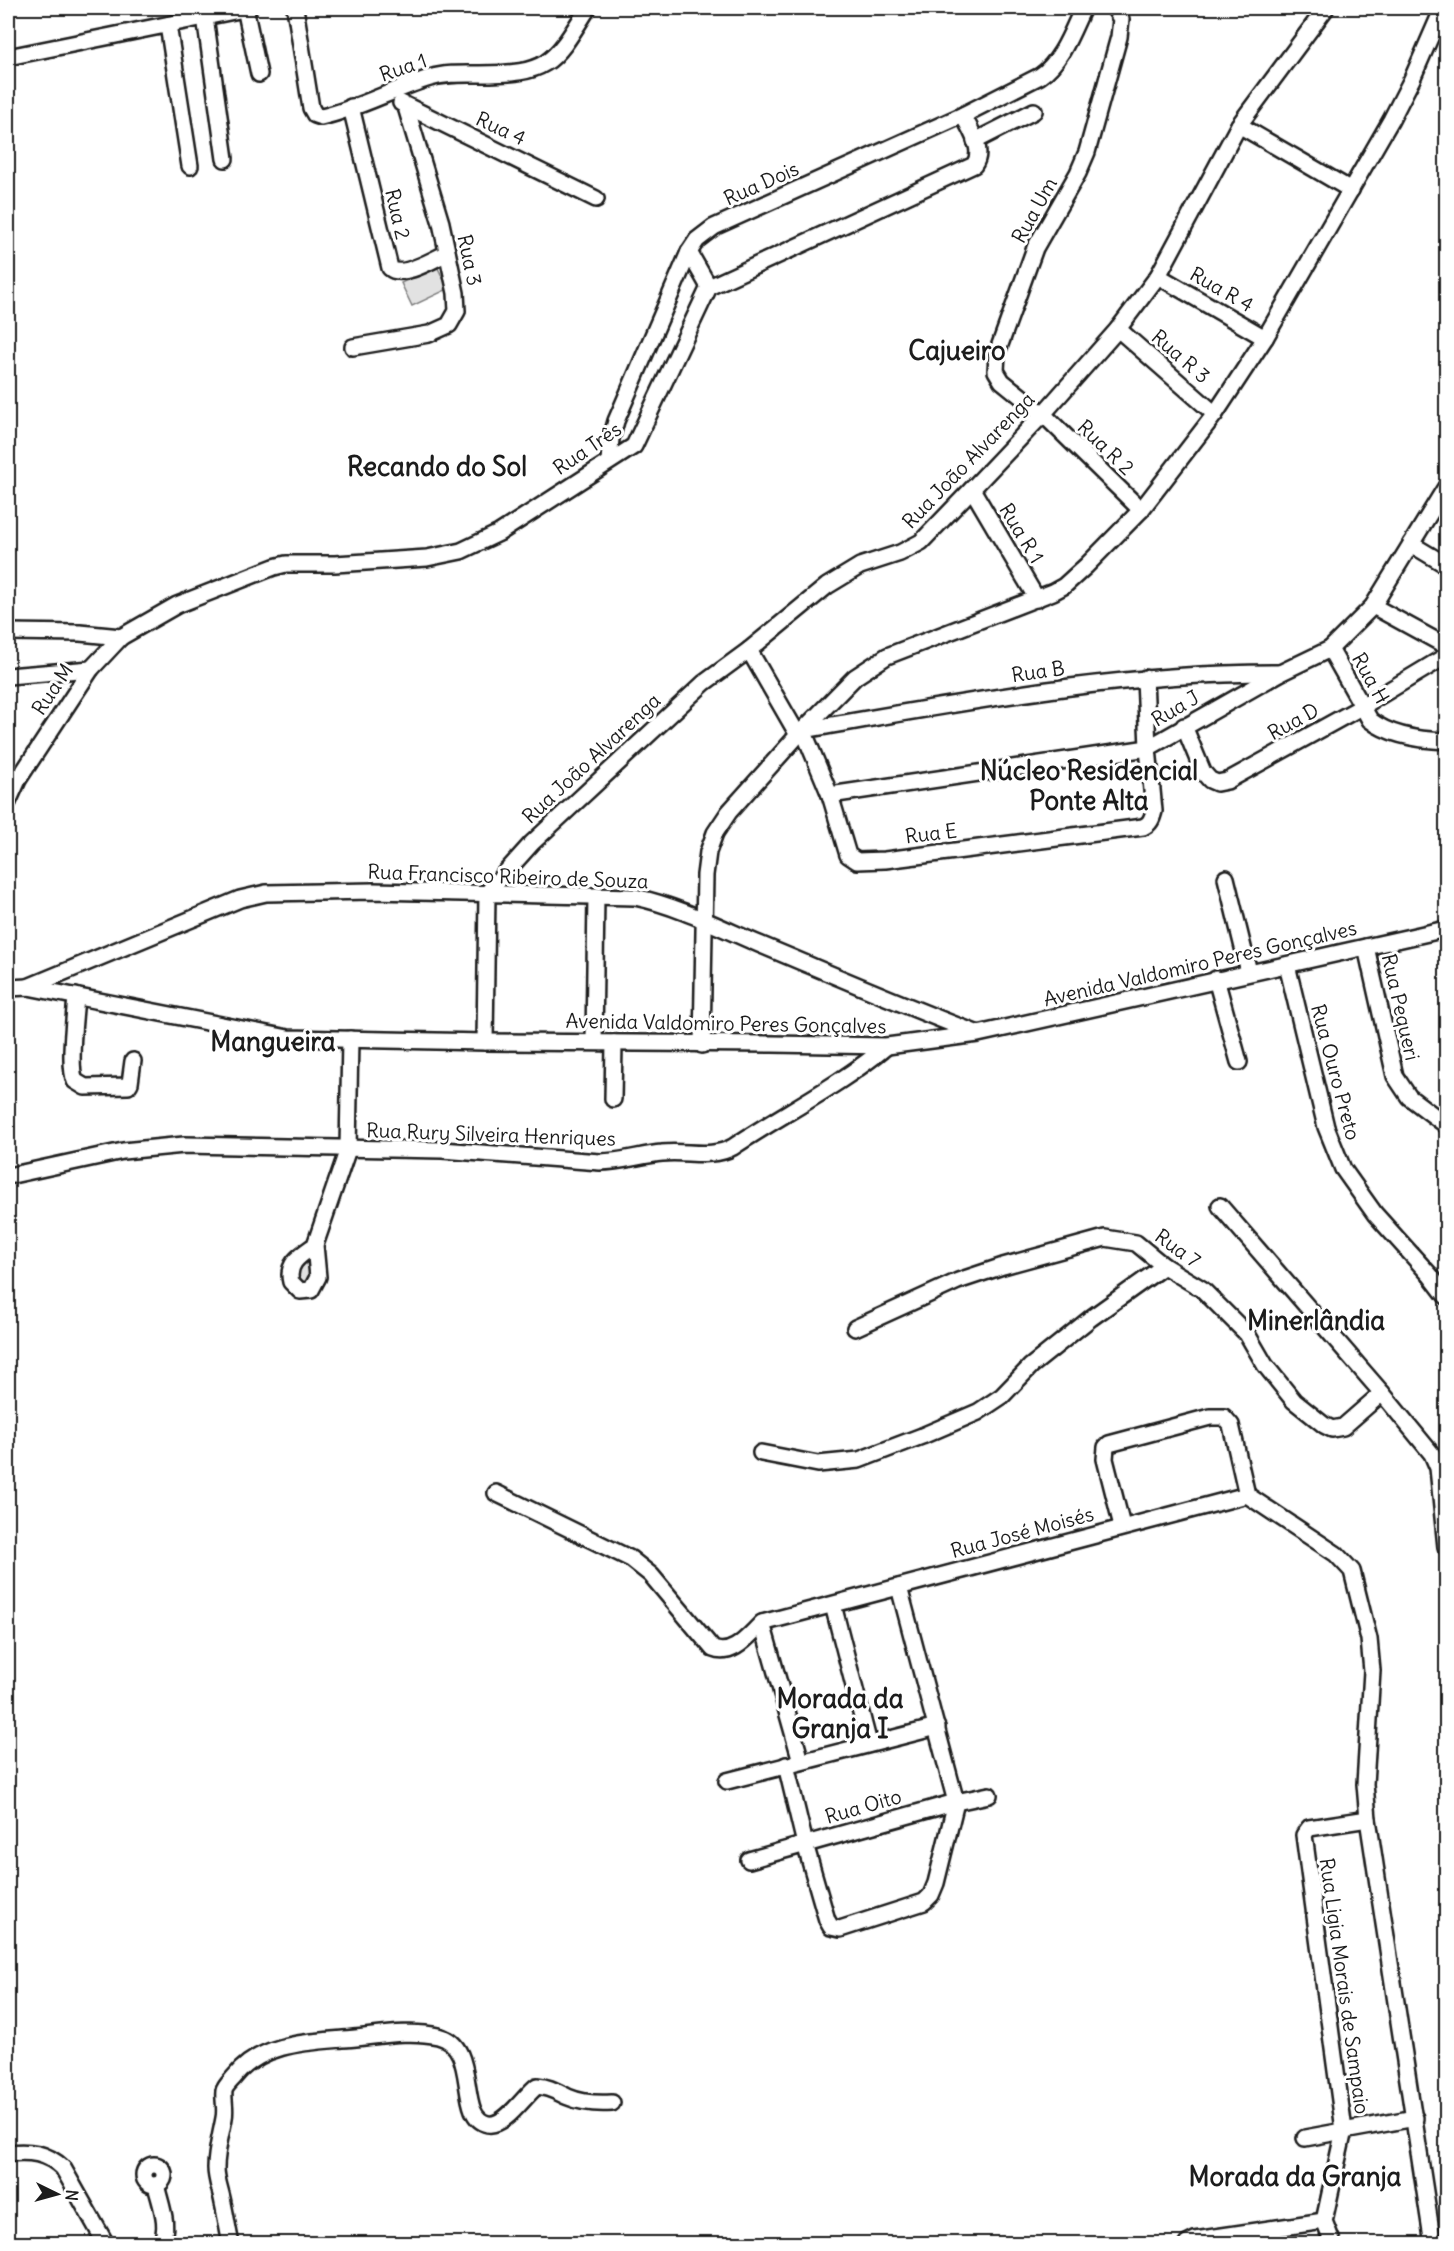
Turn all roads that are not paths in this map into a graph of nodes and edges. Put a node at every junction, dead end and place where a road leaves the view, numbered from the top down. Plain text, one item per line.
1 (243, 8) edge
2 (295, 8) edge
3 (588, 8) edge
4 (1083, 8) edge
5 (1114, 8) edge
6 (1326, 8) edge
7 (1443, 8) edge
8 (205, 17) junction
9 (168, 24) junction
10 (8, 57) edge
11 (260, 74) dead end
12 (390, 94) junction
13 (351, 107) junction
14 (406, 107) junction
15 (1034, 111) dead end
16 (963, 115) junction
17 (1239, 125) junction
18 (975, 141) junction
19 (225, 159) dead end
20 (190, 166) dead end
21 (1351, 190) junction
22 (596, 199) dead end
23 (447, 252) junction
24 (689, 252) junction
25 (1158, 276) junction
26 (709, 287) junction
27 (1118, 329) junction
28 (1265, 338) junction
29 (353, 347) dead end
30 (1042, 414) junction
31 (1215, 414) junction
32 (609, 461) junction
33 (1446, 487) edge
34 (972, 489) junction
35 (1141, 510) junction
36 (1411, 544) junction
37 (1446, 564) edge
38 (1037, 599) junction
39 (1372, 606) junction
40 (8, 632) edge
41 (121, 637) junction
42 (1446, 646) edge
43 (1330, 649) junction
44 (748, 650) junction
45 (1446, 656) edge
46 (91, 669) junction
47 (1280, 673) junction
48 (8, 676) edge
49 (1145, 678) junction
50 (1363, 706) junction
51 (1184, 726) junction
52 (801, 733) junction
53 (1446, 741) edge
54 (1148, 748) junction
55 (830, 795) junction
56 (8, 802) edge
57 (1226, 878) dead end
58 (487, 893) junction
59 (596, 896) junction
60 (704, 920) junction
61 (1441, 930) edge
62 (1366, 947) junction
63 (1287, 965) junction
64 (1249, 972) junction
65 (1216, 979) junction
66 (28, 987) junction
67 (8, 988) edge
68 (76, 996) junction
69 (942, 1020) junction
70 (978, 1034) junction
71 (350, 1039) junction
72 (942, 1039) junction
73 (485, 1042) junction
74 (594, 1042) junction
75 (614, 1043) junction
76 (702, 1045) junction
77 (887, 1046) junction
78 (133, 1061) dead end
79 (1239, 1062) dead end
80 (613, 1098) dead end
81 (1446, 1125) edge
82 (348, 1149) junction
83 (8, 1176) edge
84 (1220, 1206) dead end
85 (315, 1245) dead end
86 (1164, 1266) junction
87 (1446, 1296) edge
88 (855, 1328) dead end
89 (1382, 1393) junction
90 (761, 1453) dead end
91 (496, 1493) dead end
92 (1247, 1495) junction
93 (1122, 1526) junction
94 (1446, 1539) edge
95 (1446, 1547) edge
96 (899, 1587) junction
97 (833, 1605) junction
98 (762, 1623) junction
99 (937, 1727) junction
100 (869, 1744) junction
101 (794, 1763) junction
102 (727, 1781) dead end
103 (989, 1795) dead end
104 (956, 1802) junction
105 (1368, 1819) junction
106 (805, 1844) junction
107 (750, 1860) dead end
108 (612, 2103) dead end
109 (1415, 2118) junction
110 (1344, 2130) junction
111 (1305, 2138) dead end
112 (8, 2153) edge
113 (156, 2185) dead end
114 (1323, 2221) junction
115 (106, 2244) edge
116 (160, 2244) edge
117 (231, 2244) edge
118 (1187, 2244) edge
119 (1333, 2244) edge
120 (1433, 2244) edge

1 - 8 street
1 - 11 street
2 - 13 street, Rua 1
3 - 12 street, Rua 1
4 - 16 street, Rua Dois
5 - 30 street, Rua Um
6 - 17 street, Rua João Alvarenga
7 - 21 street
8 - 9 street
8 - 19 street
9 - 10 street
9 - 20 street
12 - 13 street, Rua 1
12 - 14 street, Rua 4
13 - 23 street, Rua 2
14 - 22 street, Rua 4
14 - 23 street, Rua 3
15 - 18 street
16 - 18 street
16 - 24 street, Rua Dois
17 - 21 street
17 - 25 street, Rua João Alvarenga
18 - 26 street
21 - 28 street
23 - 29 street, Rua 3
24 - 26 street
24 - 32 street, Rua Dois
25 - 27 street, Rua João Alvarenga
25 - 28 street, Rua R 4
26 - 32 street, Rua Três
27 - 30 street, Rua João Alvarenga
27 - 31 street, Rua R 3
28 - 31 street
30 - 34 street, Rua João Alvarenga
30 - 35 street, Rua R 2
31 - 35 street
32 - 41 street, Rua Três
33 - 36 street, Rua J
34 - 38 street, Rua R 1
34 - 44 street, Rua João Alvarenga
35 - 38 street
36 - 37 street
36 - 39 street, Rua J
38 - 52 street
39 - 42 street
39 - 43 street, Rua J
40 - 41 street
41 - 46 street, Rua M
43 - 47 street, Rua J
43 - 50 street, Rua H
44 - 52 street, Rua E
44 - 58 street, Rua João Alvarenga
45 - 50 street, Rua D
46 - 48 street
46 - 56 street, Rua M
47 - 49 street, Rua B
47 - 51 street, Rua J
49 - 52 street, Rua B
49 - 54 street, Rua E
50 - 51 street, Rua D
50 - 53 street, Rua H
51 - 54 street, Rua J
52 - 55 street, Rua E
52 - 60 street
54 - 55 street, Rua J
54 - 55 street, Rua E
57 - 64 street
58 - 59 street, Rua Francisco Ribeiro de Souza
58 - 66 street, Rua Francisco Ribeiro de Souza
58 - 73 street
59 - 60 street, Rua Francisco Ribeiro de Souza
59 - 74 street
60 - 69 street, Rua Francisco Ribeiro de Souza
60 - 76 street
61 - 62 street, Avenida Valdomiro Peres Gonçalves
62 - 63 street, Avenida Valdomiro Peres Gonçalves
62 - 81 street, Rua Pequeri
63 - 64 street, Avenida Valdomiro Peres Gonçalves
63 - 87 street, Rua Ouro Preto
64 - 65 street, Avenida Valdomiro Peres Gonçalves
65 - 70 street, Avenida Valdomiro Peres Gonçalves
65 - 79 street
66 - 67 street, Avenida Valdomiro Peres Gonçalves
66 - 68 street, Avenida Valdomiro Peres Gonçalves
68 - 71 street, Avenida Valdomiro Peres Gonçalves
68 - 78 street
69 - 70 street, Rua Francisco Ribeiro de Souza
69 - 72 street
70 - 72 street, Avenida Valdomiro Peres Gonçalves
71 - 73 street, Avenida Valdomiro Peres Gonçalves
71 - 82 street
72 - 77 street, Avenida Valdomiro Peres Gonçalves
73 - 74 street, Avenida Valdomiro Peres Gonçalves
74 - 75 street, Avenida Valdomiro Peres Gonçalves
75 - 76 street, Avenida Valdomiro Peres Gonçalves
75 - 80 street
76 - 77 street, Avenida Valdomiro Peres Gonçalves
77 - 82 street, Rua Rury Silveira Henriques
82 - 83 street, Rua Rury Silveira Henriques
82 - 85 street
84 - 89 street
86 - 88 street, Rua 7
86 - 89 street, Rua 7
86 - 90 street
89 - 94 street
91 - 98 street, Rua José Moisés
92 - 93 street, Rua José Moisés
92 - 93 street
92 - 105 street
93 - 96 street, Rua José Moisés
94 - 95 street
96 - 97 street, Rua José Moisés
96 - 99 street
97 - 98 street, Rua José Moisés
97 - 100 street
98 - 101 street
99 - 100 street
99 - 104 street
100 - 101 street
101 - 102 street
101 - 106 street
103 - 104 street, Rua Oito
104 - 106 street, Rua Oito
104 - 106 street
105 - 109 street
105 - 110 street, Rua Ligia Morais de Sampaio
106 - 107 street, Rua Oito
108 - 117 street
109 - 110 street
109 - 120 street
110 - 111 street
110 - 114 street, Rua Ligia Morais de Sampaio
112 - 115 street
113 - 116 street
114 - 118 street
114 - 119 street

